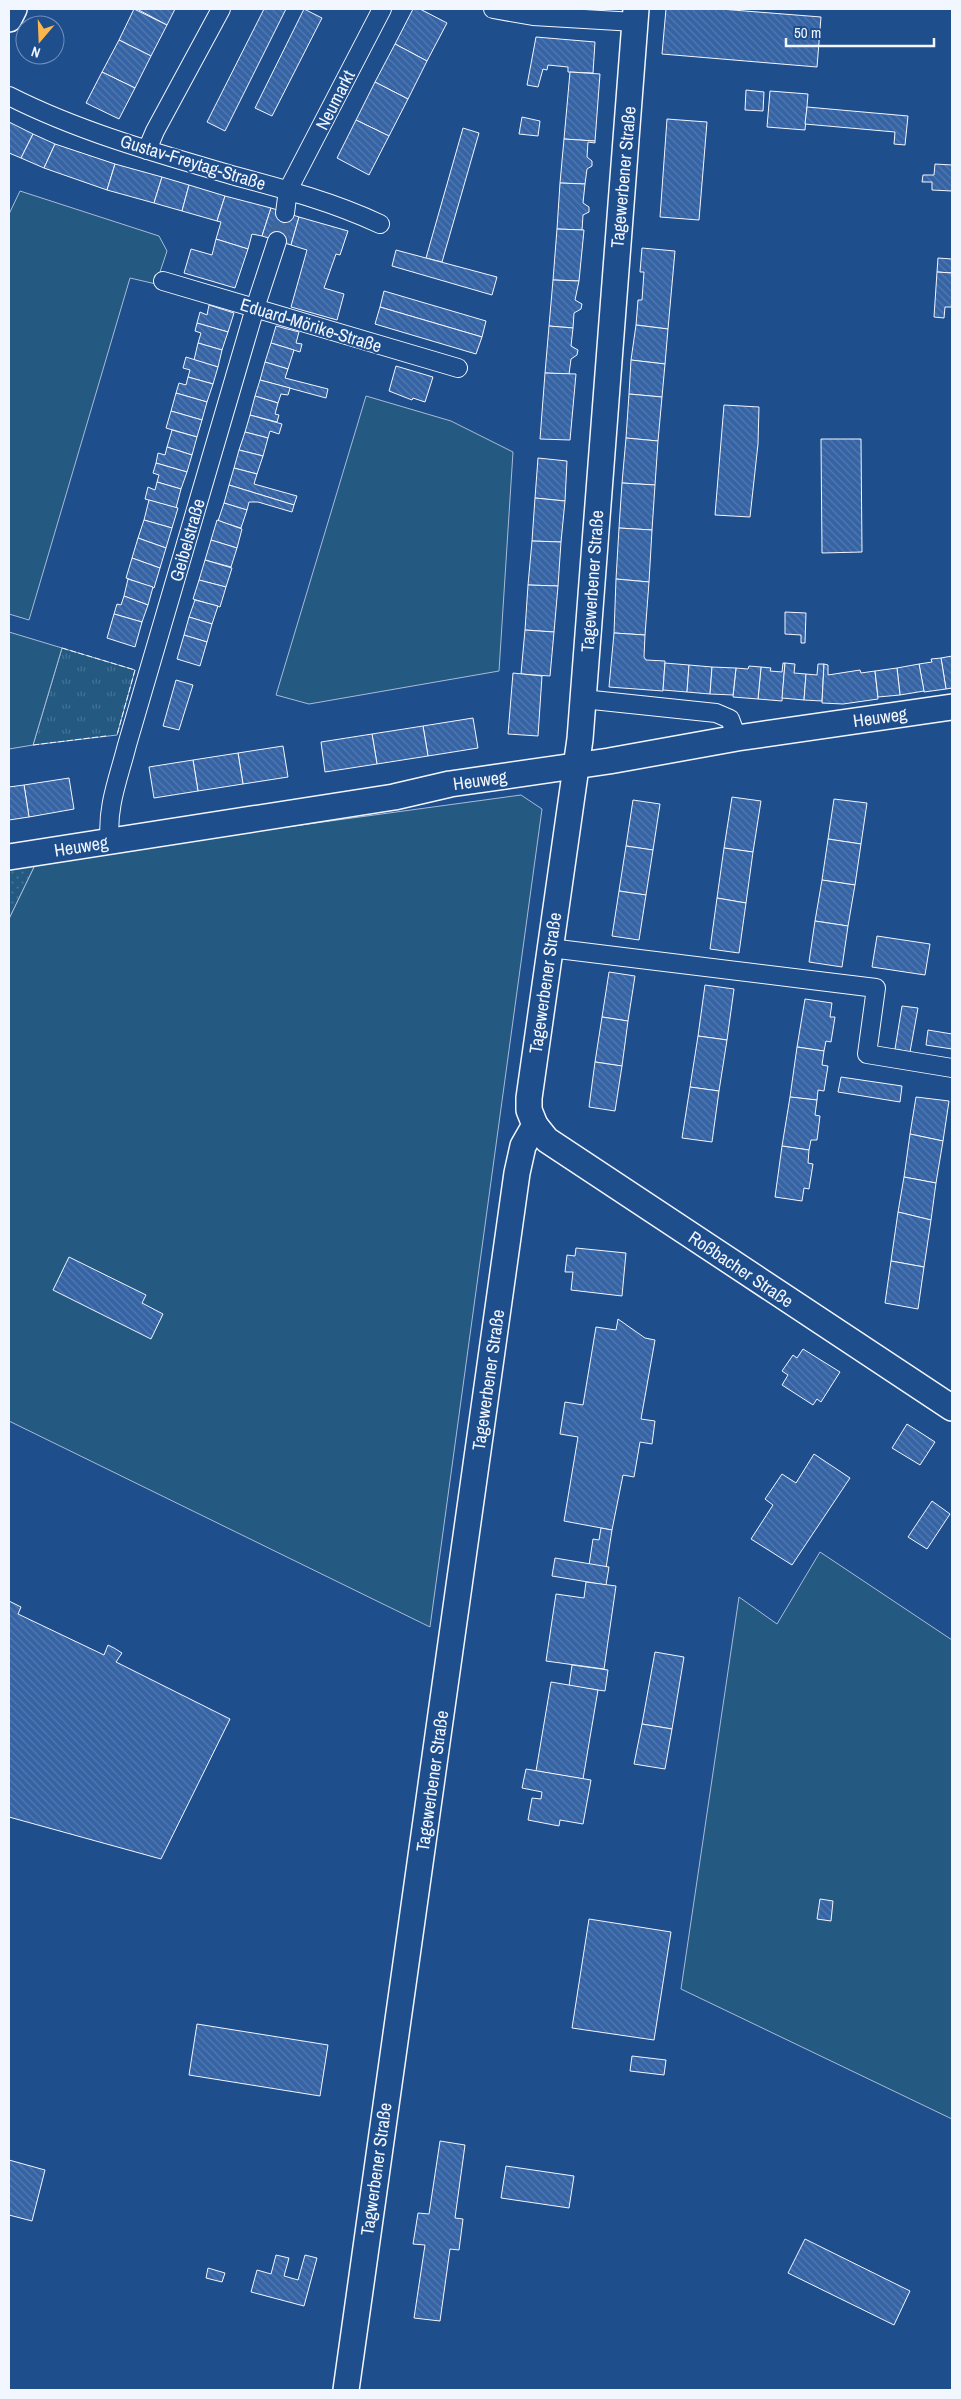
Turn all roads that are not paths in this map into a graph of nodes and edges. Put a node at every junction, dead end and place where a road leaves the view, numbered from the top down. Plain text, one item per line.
1 (14, 9) edge
2 (221, 9) edge
3 (382, 9) edge
4 (493, 9) edge
5 (636, 15) edge
6 (9, 19) edge
7 (9, 96) edge
8 (147, 150) junction
9 (288, 190) junction
10 (285, 213) tunnel mouth
11 (380, 224) dead end
12 (277, 241) tunnel mouth
13 (163, 281) dead end
14 (255, 308) junction
15 (458, 368) dead end
16 (583, 699) junction
17 (952, 707) edge
18 (737, 738) junction
19 (576, 766) junction
20 (110, 841) junction
21 (9, 857) edge
22 (550, 948) junction
23 (952, 1068) edge
24 (535, 1125) junction
25 (952, 1408) edge
26 (407, 1948) joint
27 (346, 2390) edge

1 - 6 street
2 - 8 street
3 - 9 street, Neumarkt
4 - 5 street
5 - 16 street, Tagewerbener Straße
7 - 8 street, Gustav-Freytag-Straße
8 - 9 street, Gustav-Freytag-Straße
9 - 10 street
9 - 11 street, Gustav-Freytag-Straße
12 - 14 street, Geibelstraße
13 - 14 street, Eduard-Mörike-Straße
14 - 15 street, Eduard-Mörike-Straße
14 - 20 street, Geibelstraße
16 - 18 street
16 - 19 street, Tagewerbener Straße
17 - 18 street, Heuweg
18 - 19 street, Heuweg
19 - 20 street, Heuweg
19 - 22 street, Tagewerbener Straße
20 - 21 street, Heuweg
22 - 23 street
22 - 24 street, Tagewerbener Straße
24 - 25 street, Roßbacher Straße
24 - 26 street, Tagewerbener Straße
26 - 27 street, Tagwerbener Straße

